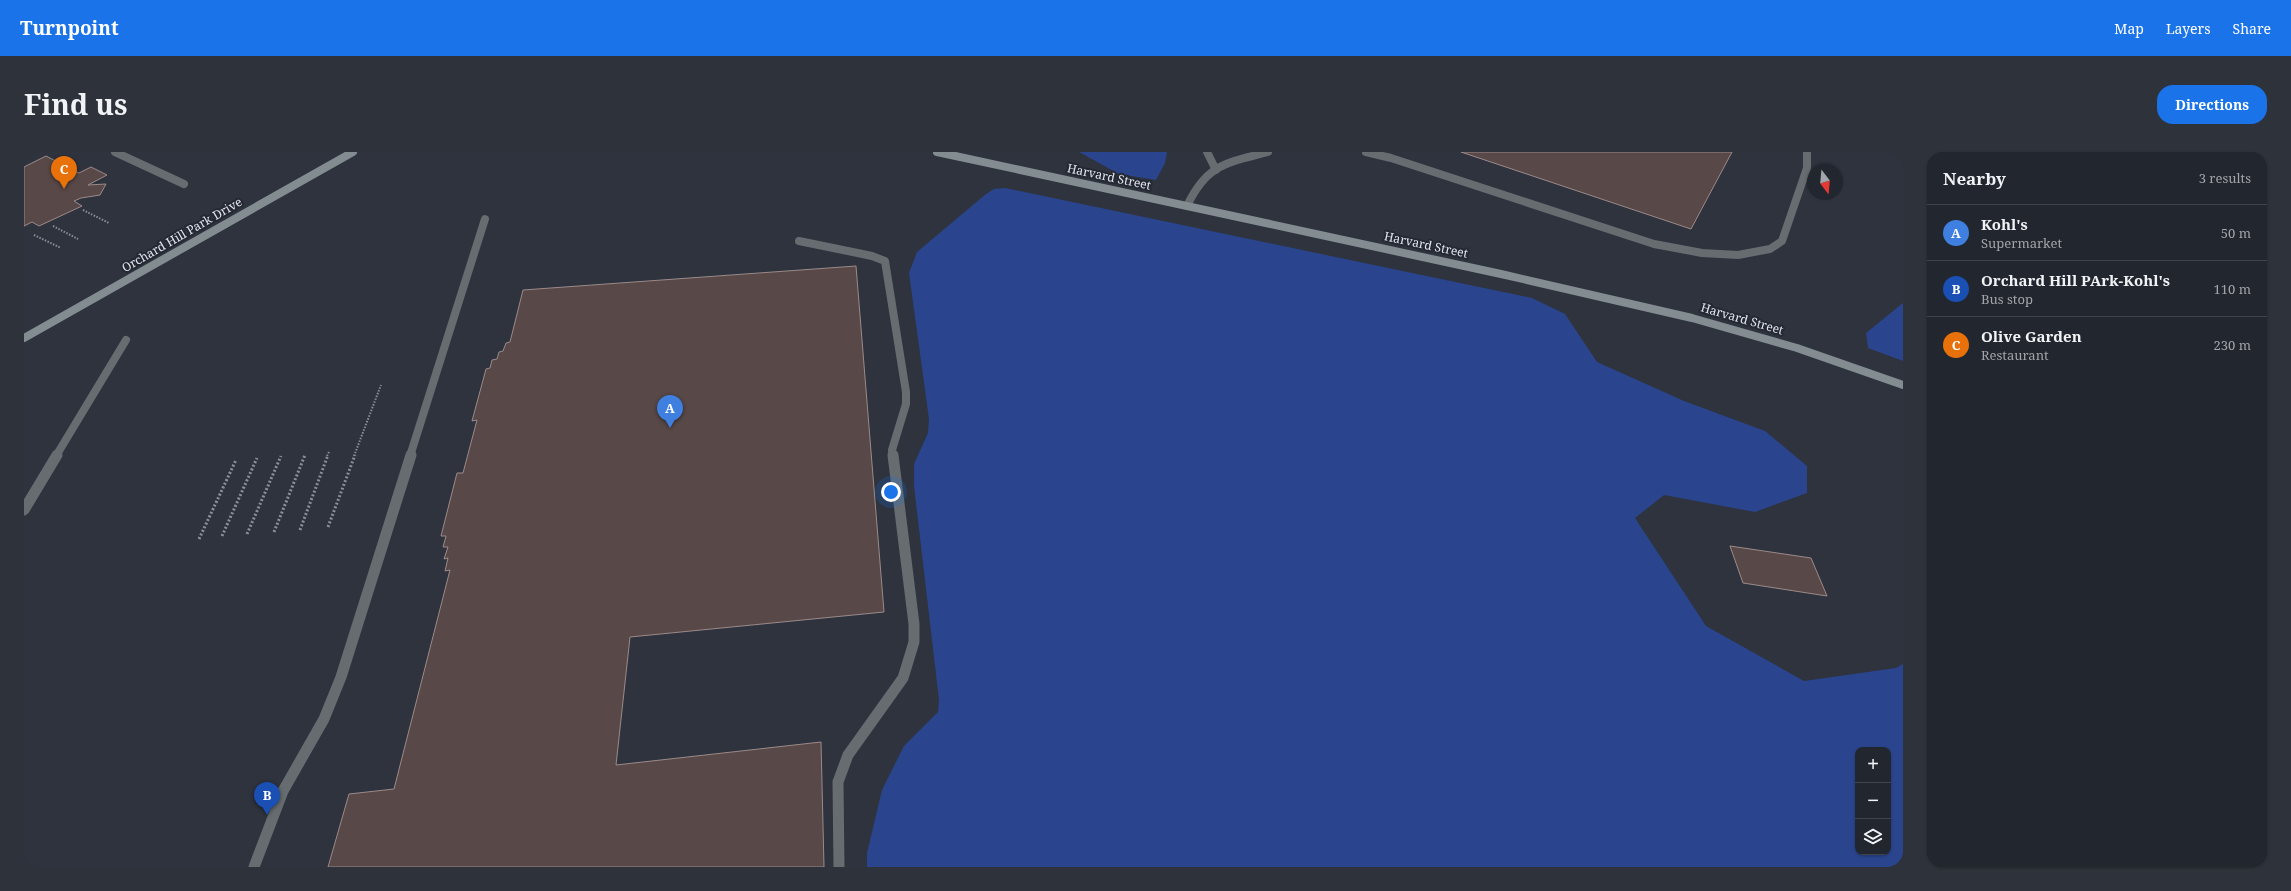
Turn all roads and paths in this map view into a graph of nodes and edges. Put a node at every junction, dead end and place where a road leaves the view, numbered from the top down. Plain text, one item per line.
1 (115, 152) edge
2 (353, 152) edge
3 (937, 152) edge
4 (1207, 152) edge
5 (1268, 152) edge
6 (1366, 152) edge
7 (1807, 152) edge
8 (1216, 170) junction
9 (184, 184) dead end
10 (1187, 206) junction
11 (83, 210) dead end
12 (485, 219) dead end
13 (109, 223) dead end
14 (53, 226) dead end
15 (34, 235) dead end
16 (78, 239) dead end
17 (799, 241) dead end
18 (61, 248) dead end
19 (24, 338) edge
20 (126, 340) dead end
21 (381, 385) dead end
22 (1903, 385) edge
23 (329, 452) dead end
24 (305, 455) dead end
25 (281, 456) dead end
26 (257, 458) dead end
27 (236, 460) dead end
28 (24, 510) edge
29 (328, 527) dead end
30 (300, 530) dead end
31 (274, 532) dead end
32 (247, 534) dead end
33 (222, 536) dead end
34 (199, 539) dead end
35 (254, 867) edge
36 (839, 867) edge

1 - 9 lane
2 - 19 main road, Orchard Hill Park Drive
3 - 10 main road, Harvard Street
4 - 8 lane
5 - 8 lane
6 - 7 lane
8 - 10 lane
10 - 22 main road, Harvard Street
11 - 13 path
12 - 35 lane
14 - 16 path
15 - 18 path
17 - 36 lane
20 - 28 lane
21 - 29 path
23 - 30 path
24 - 31 path
25 - 32 path
26 - 33 path
27 - 34 path

